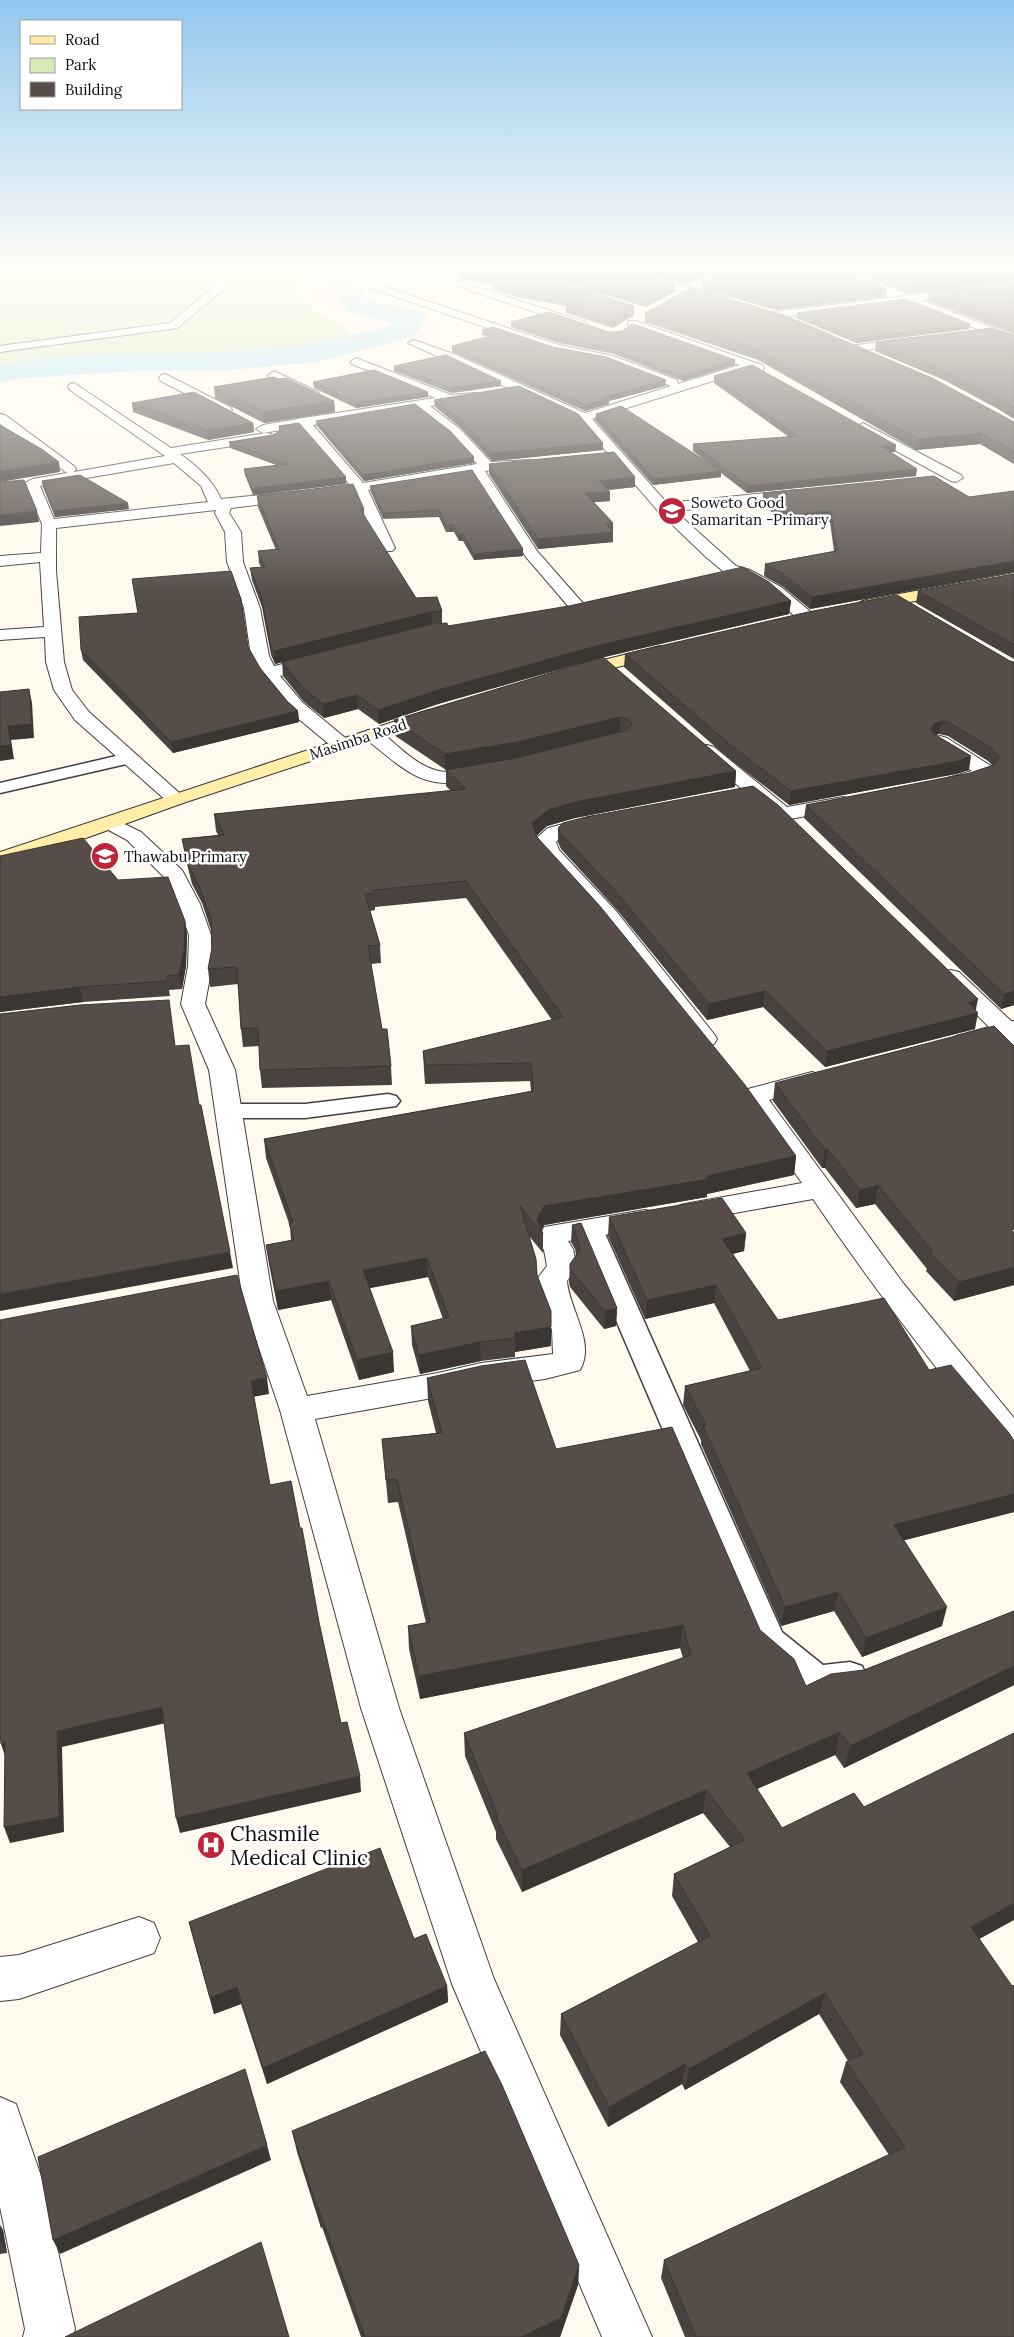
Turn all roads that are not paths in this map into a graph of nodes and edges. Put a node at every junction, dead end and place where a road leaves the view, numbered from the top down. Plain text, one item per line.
1 (168, 380) edge
2 (284, 380) edge
3 (401, 380) edge
4 (503, 380) edge
5 (665, 380) edge
6 (706, 380) edge
7 (74, 387) dead end
8 (683, 387) junction
9 (521, 388) junction
10 (449, 399) junction
11 (418, 404) junction
12 (354, 414) junction
13 (238, 416) edge
14 (584, 417) junction
15 (0, 418) edge
16 (853, 420) edge
17 (303, 422) junction
18 (173, 455) junction
19 (618, 455) junction
20 (599, 457) edge
21 (535, 462) edge
22 (482, 468) junction
23 (78, 475) junction
24 (927, 481) edge
25 (360, 488) junction
26 (810, 493) edge
27 (225, 504) junction
28 (663, 508) junction
29 (49, 524) junction
30 (387, 548) edge
31 (48, 557) junction
32 (0, 561) edge
33 (744, 573) junction
34 (1014, 578) edge
35 (715, 580) edge
36 (896, 599) junction
37 (851, 608) edge
38 (561, 612) edge
39 (824, 613) edge
40 (922, 614) edge
41 (797, 619) joint
42 (53, 630) junction
43 (0, 634) edge
44 (674, 648) edge
45 (339, 656) edge
46 (606, 664) junction
47 (269, 673) junction
48 (559, 677) edge
49 (629, 682) edge
50 (446, 710) edge
51 (373, 735) junction
52 (692, 736) edge
53 (940, 742) edge
54 (342, 745) junction
55 (129, 758) junction
56 (498, 770) edge
57 (930, 787) edge
58 (0, 788) edge
59 (754, 791) junction
60 (726, 797) edge
61 (176, 799) junction
62 (863, 800) edge
63 (610, 819) edge
64 (110, 822) junction
65 (0, 858) edge
66 (935, 960) edge
67 (1011, 1032) edge
68 (941, 1047) edge
69 (719, 1056) edge
70 (838, 1073) edge
71 (388, 1101) dead end
72 (230, 1111) junction
73 (821, 1189) junction
74 (590, 1229) junction
75 (296, 1410) junction
76 (1014, 1441) edge
77 (876, 1668) edge
78 (139, 1938) dead end
79 (0, 1979) edge
80 (0, 2120) edge
81 (48, 2337) edge
82 (626, 2337) edge

1 - 13 street
2 - 12 street
3 - 10 street
4 - 9 street
5 - 8 street
6 - 8 street
7 - 18 street
8 - 14 street
9 - 10 street
9 - 14 street
10 - 11 street
11 - 12 street
11 - 22 street
12 - 17 street
14 - 19 street
15 - 23 street
16 - 24 street
17 - 18 street
17 - 25 street
18 - 23 street
18 - 27 street
19 - 20 street
19 - 28 street
21 - 22 street
22 - 25 street
22 - 38 street
23 - 29 street
25 - 27 street
25 - 30 street
26 - 28 street
27 - 29 street
27 - 47 street
28 - 33 street
29 - 31 street
31 - 32 street
31 - 42 street
33 - 35 street
33 - 41 street
34 - 36 street
36 - 37 street
36 - 40 street
39 - 41 street
42 - 43 street
42 - 55 street
44 - 46 street
45 - 47 street
46 - 48 street
46 - 49 street
47 - 54 street
50 - 51 street, Masimba Road
51 - 54 street, Masimba Road
51 - 56 street
52 - 59 street
53 - 57 street
54 - 61 street, Masimba Road
55 - 58 lane
55 - 61 street
59 - 60 street
59 - 62 street
61 - 64 street, Masimba Road
63 - 69 street
64 - 65 street, Masimba Road
64 - 72 street
66 - 67 street
67 - 68 street
70 - 73 street
71 - 72 lane
72 - 75 street
73 - 74 street
73 - 76 street
74 - 75 street
74 - 77 lane
75 - 82 street
78 - 79 street
80 - 81 street

